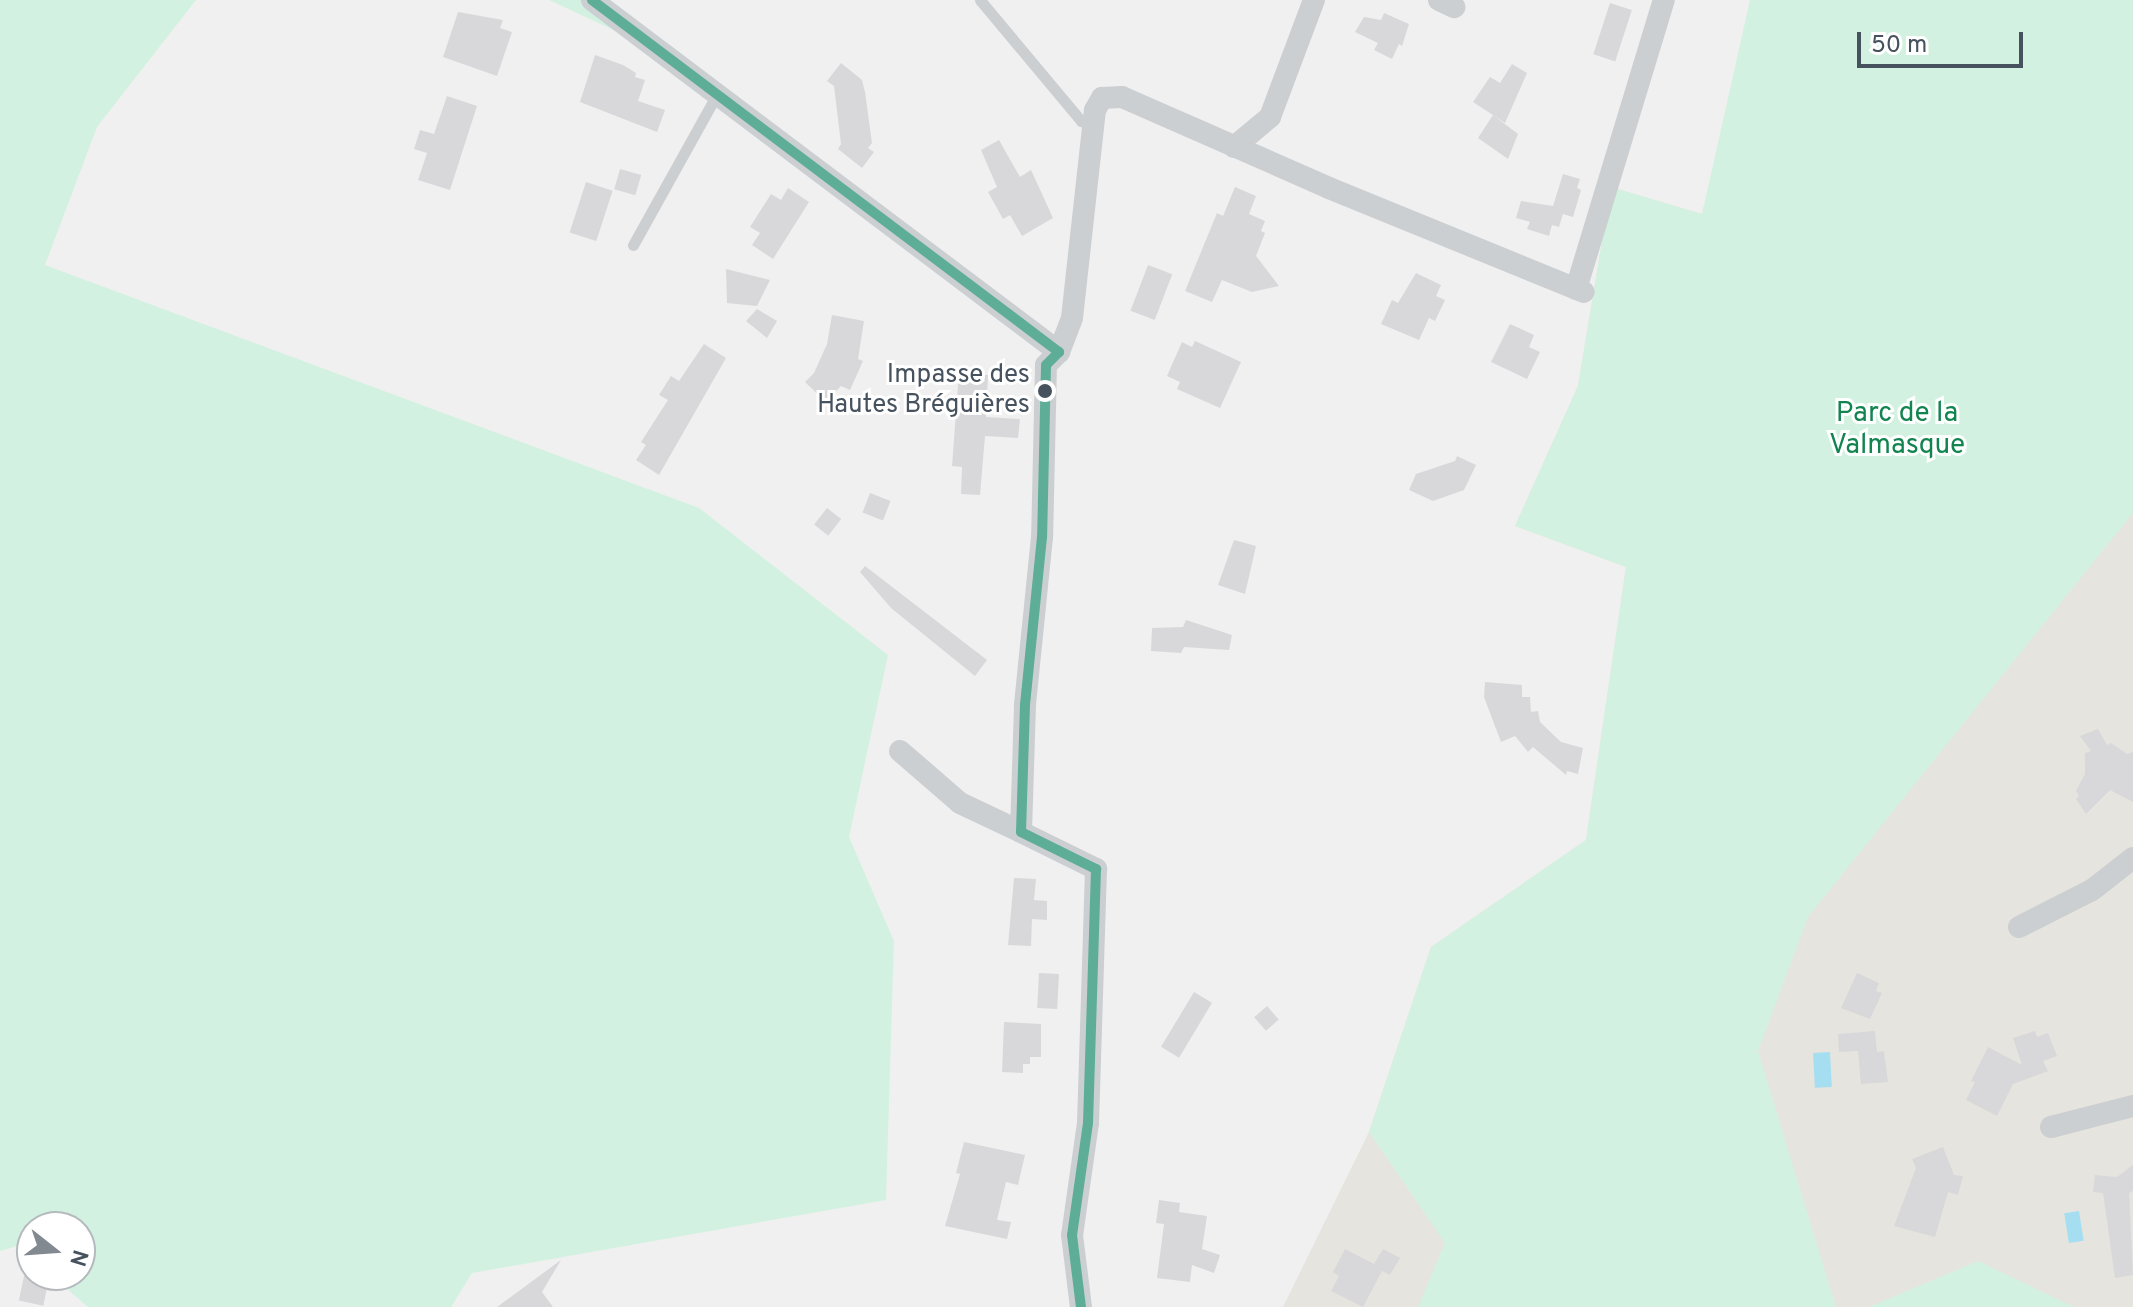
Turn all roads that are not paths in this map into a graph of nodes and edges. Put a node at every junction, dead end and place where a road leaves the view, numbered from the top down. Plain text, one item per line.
1 (592, 0) edge
2 (980, 0) edge
3 (1314, 0) edge
4 (1664, 0) edge
5 (717, 94) junction
6 (1094, 124) junction
7 (1234, 147) junction
8 (633, 245) dead end
9 (1059, 352) junction
10 (900, 751) dead end
11 (1021, 832) junction
12 (2133, 858) edge
13 (2019, 927) dead end
14 (2133, 1106) edge
15 (2051, 1127) dead end
16 (1081, 1307) edge

1 - 5 street
2 - 6 lane
3 - 7 street
4 - 7 street
5 - 8 lane
5 - 9 street
6 - 7 street
6 - 9 street
9 - 11 street
10 - 11 street
11 - 16 street
12 - 13 street
14 - 15 street

